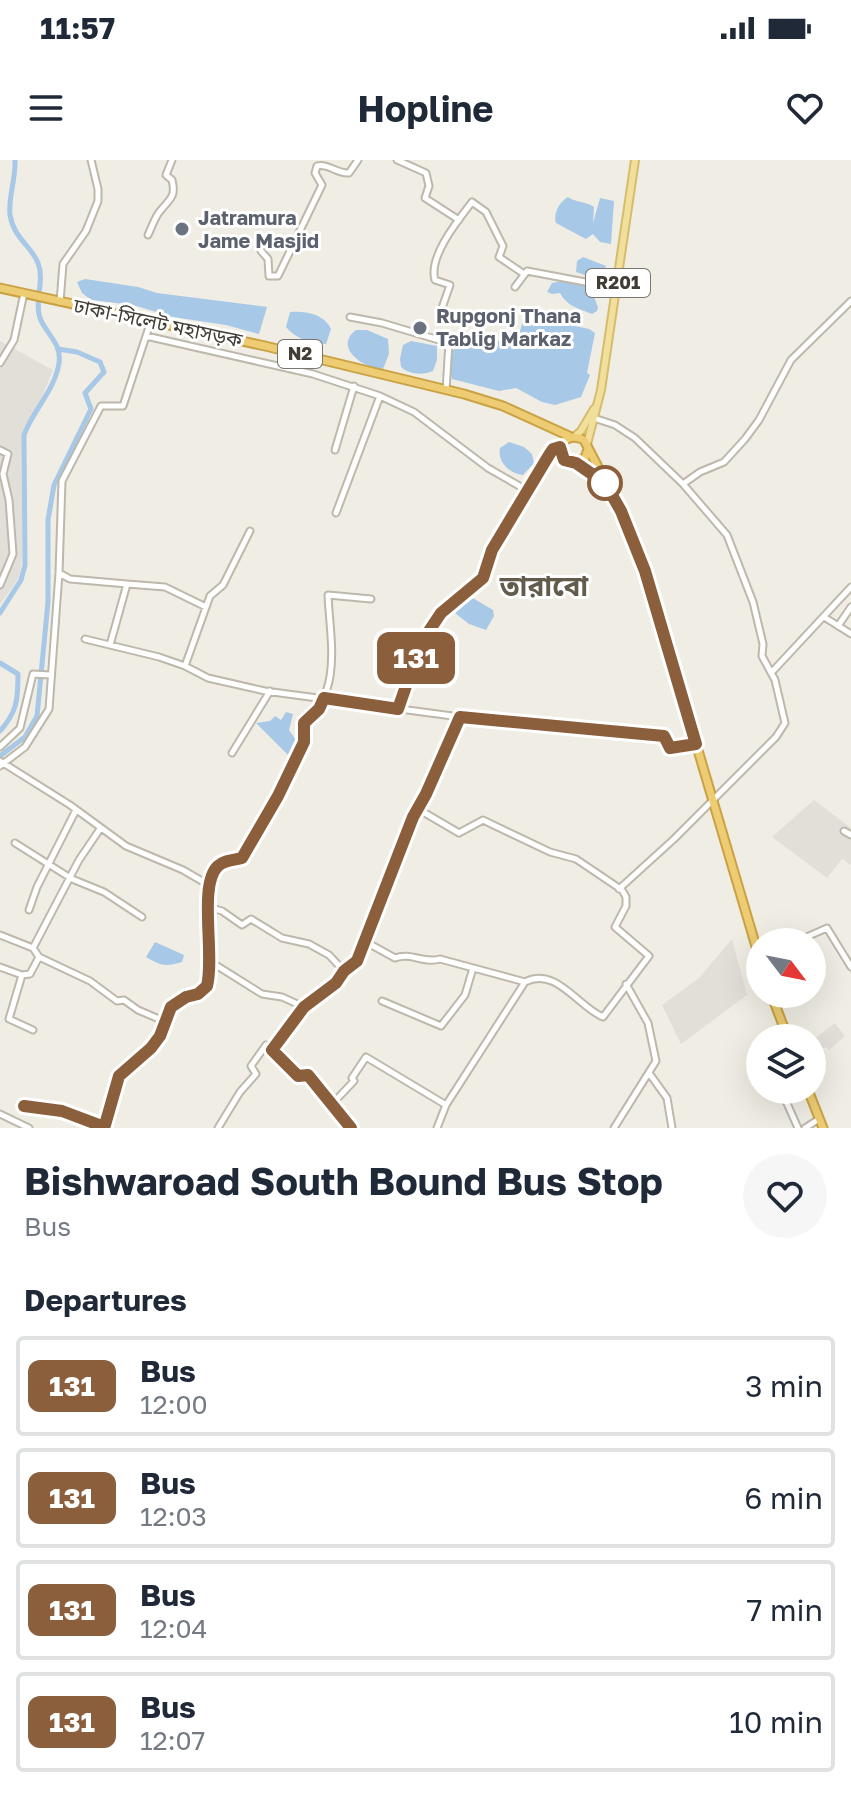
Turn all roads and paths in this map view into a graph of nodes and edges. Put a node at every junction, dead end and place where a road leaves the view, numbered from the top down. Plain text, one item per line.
1 (91, 160) edge
2 (172, 160) edge
3 (358, 160) edge
4 (397, 160) edge
5 (635, 160) edge
6 (459, 220) junction
7 (148, 235) dead end
8 (261, 251) dead end
9 (524, 274) junction
10 (515, 287) dead end
11 (0, 288) edge
12 (618, 289) junction
13 (26, 294) junction
14 (851, 301) edge
15 (60, 302) junction
16 (442, 308) dead end
17 (350, 317) dead end
18 (151, 321) junction
19 (146, 336) junction
20 (0, 363) edge
21 (354, 386) junction
22 (446, 390) junction
23 (380, 396) junction
24 (592, 417) junction
25 (545, 427) junction
26 (573, 436) junction
27 (560, 447) junction
28 (587, 447) junction
29 (0, 450) edge
30 (335, 450) dead end
31 (576, 463) junction
32 (605, 483) junction
33 (683, 484) junction
34 (528, 491) junction
35 (336, 513) dead end
36 (250, 531) dead end
37 (59, 573) junction
38 (127, 584) junction
39 (0, 585) edge
40 (851, 587) edge
41 (371, 599) dead end
42 (206, 607) junction
43 (851, 607) edge
44 (824, 617) junction
45 (838, 626) junction
46 (851, 634) edge
47 (85, 639) dead end
48 (110, 645) junction
49 (185, 666) junction
50 (771, 673) junction
51 (50, 675) junction
52 (270, 691) junction
53 (324, 698) junction
54 (398, 709) junction
55 (460, 717) junction
56 (696, 744) junction
57 (0, 747) edge
58 (232, 753) dead end
59 (1, 764) edge
60 (713, 799) junction
61 (418, 809) junction
62 (76, 810) junction
63 (100, 829) junction
64 (844, 831) dead end
65 (851, 835) edge
66 (15, 843) dead end
67 (51, 864) junction
68 (72, 879) junction
69 (207, 884) junction
70 (618, 889) junction
71 (208, 907) junction
72 (29, 910) dead end
73 (142, 917) dead end
74 (751, 928) edge
75 (826, 928) edge
76 (0, 935) edge
77 (366, 942) junction
78 (33, 948) junction
79 (39, 957) junction
80 (211, 961) junction
81 (0, 967) edge
82 (851, 967) edge
83 (473, 968) junction
84 (344, 971) junction
85 (22, 975) junction
86 (525, 982) junction
87 (626, 984) junction
88 (382, 1001) dead end
89 (304, 1007) junction
90 (166, 1022) junction
91 (33, 1030) dead end
92 (272, 1050) junction
93 (649, 1073) junction
94 (333, 1103) junction
95 (787, 1104) edge
96 (813, 1104) edge
97 (446, 1105) junction
98 (24, 1106) dead end
99 (0, 1114) edge
100 (819, 1119) junction
101 (100, 1127) edge
102 (29, 1128) edge
103 (218, 1128) edge
104 (351, 1128) edge
105 (437, 1128) edge
106 (614, 1128) edge
107 (672, 1128) edge
108 (798, 1128) edge
109 (805, 1128) edge
110 (823, 1128) edge

1 - 15 street
2 - 7 street
3 - 8 street
4 - 6 street
5 - 12 main road, R201
6 - 9 street
6 - 16 street
9 - 10 street
9 - 12 street
11 - 13 highway, ঢাকা-সিলেট মহাসড়ক / N2
12 - 24 main road, R201
13 - 15 highway, ঢাকা-সিলেট মহাসড়ক / N2
13 - 20 street
14 - 33 street
15 - 18 highway, ঢাকা-সিলেট মহাসড়ক / N2
17 - 22 street
18 - 19 street
18 - 22 highway, ঢাকা-সিলেট মহাসড়ক / N2
19 - 21 street
19 - 37 street
21 - 23 street
21 - 30 street
22 - 25 highway, ঢাকা-সিলেট মহাসড়ক / N2
23 - 34 street
23 - 35 street
24 - 26 main road
24 - 28 main road
24 - 33 street
25 - 26 highway, ঢাকা-সিলেট মহাসড়ক / N2
25 - 27 highway, ঢাকা-সিলেট মহাসড়ক / N2
26 - 27 highway
26 - 28 highway, N2
27 - 31 highway, N2
27 - 34 street
28 - 31 highway
28 - 32 highway, N2
29 - 39 street
31 - 32 highway, N2
32 - 56 highway, N2
33 - 50 street
34 - 54 street
36 - 42 street
37 - 38 street
37 - 51 street
38 - 42 street
38 - 48 street
40 - 44 street
41 - 53 street
42 - 49 street
43 - 45 street
44 - 45 street
44 - 50 street
45 - 46 street
47 - 48 street
48 - 49 street
49 - 52 street
50 - 60 street
51 - 57 street
51 - 59 street
52 - 53 street
52 - 58 street
53 - 54 street
53 - 69 street
54 - 55 street
55 - 56 street
55 - 61 street
56 - 60 highway, N2
59 - 62 street
60 - 70 street
60 - 74 highway, N2
61 - 70 street
61 - 77 street
62 - 63 street
62 - 67 street
63 - 68 street
63 - 69 street
64 - 65 street
66 - 67 street
67 - 68 street
67 - 72 street
68 - 73 street
68 - 78 street
69 - 71 street
70 - 87 street
71 - 80 street
71 - 84 street
75 - 82 street
76 - 78 street
77 - 83 street
77 - 84 street
78 - 79 street
79 - 85 street
79 - 90 street
80 - 89 street
80 - 90 street
81 - 85 street
83 - 86 street
83 - 88 street
84 - 89 street
85 - 91 street
86 - 87 street
86 - 97 street
87 - 93 street
89 - 92 street
90 - 101 street
92 - 94 street
92 - 103 street
93 - 106 street
93 - 107 street
94 - 97 street
94 - 104 street
95 - 108 street
96 - 100 highway
97 - 105 street
98 - 101 street
99 - 102 street
100 - 109 street
100 - 110 highway

